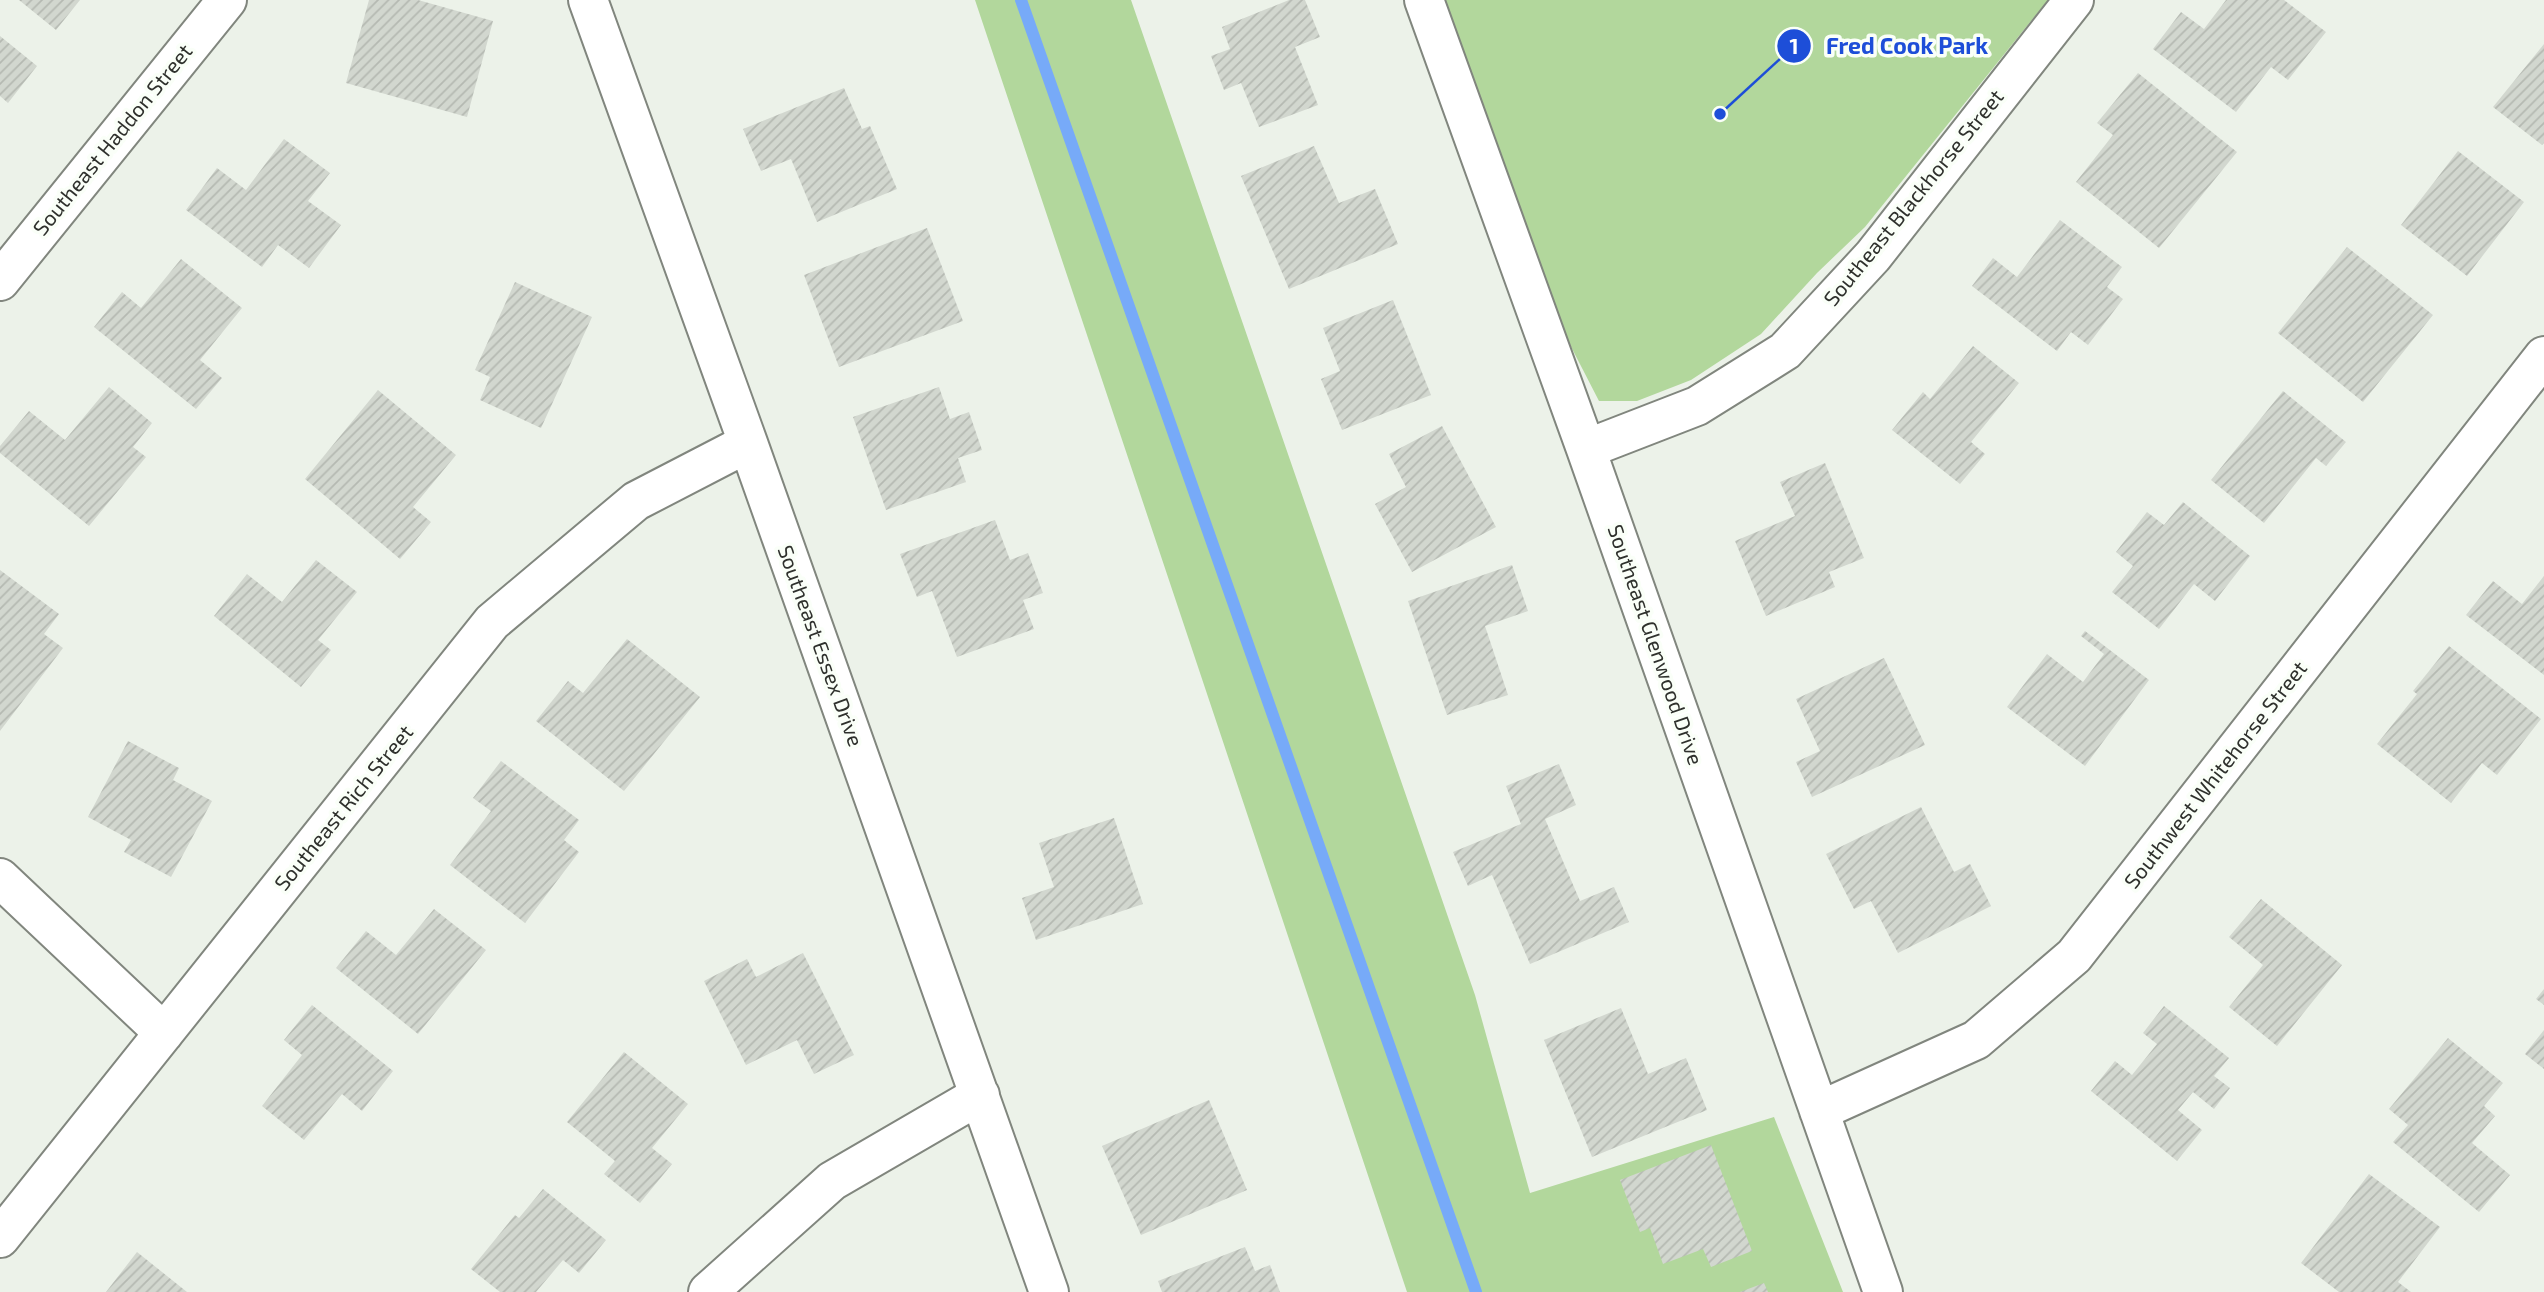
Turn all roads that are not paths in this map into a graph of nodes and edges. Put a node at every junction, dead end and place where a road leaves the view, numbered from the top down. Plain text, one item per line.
1 (227, 0) edge
2 (588, 0) edge
3 (1424, 0) edge
4 (2074, 0) edge
5 (0, 281) edge
6 (2544, 356) edge
7 (748, 443) junction
8 (1586, 449) junction
9 (0, 878) edge
10 (164, 1034) junction
11 (980, 1095) junction
12 (1819, 1111) junction
13 (0, 1238) edge
14 (708, 1292) edge
15 (1049, 1292) edge
16 (1883, 1292) edge

1 - 5 street, Southeast Haddon Street
2 - 7 street, Southeast Essex Drive
3 - 8 street, Southeast Glenwood Drive
4 - 8 street, Southeast Blackhorse Street
6 - 12 street, Southwest Whitehorse Street
7 - 10 street, Southeast Rich Street
7 - 11 street, Southeast Essex Drive
8 - 12 street, Southeast Glenwood Drive
9 - 10 street
10 - 13 street, Southeast Rich Street
11 - 14 street
11 - 15 street, Southeast Essex Drive
12 - 16 street, Southeast Glenwood Drive

